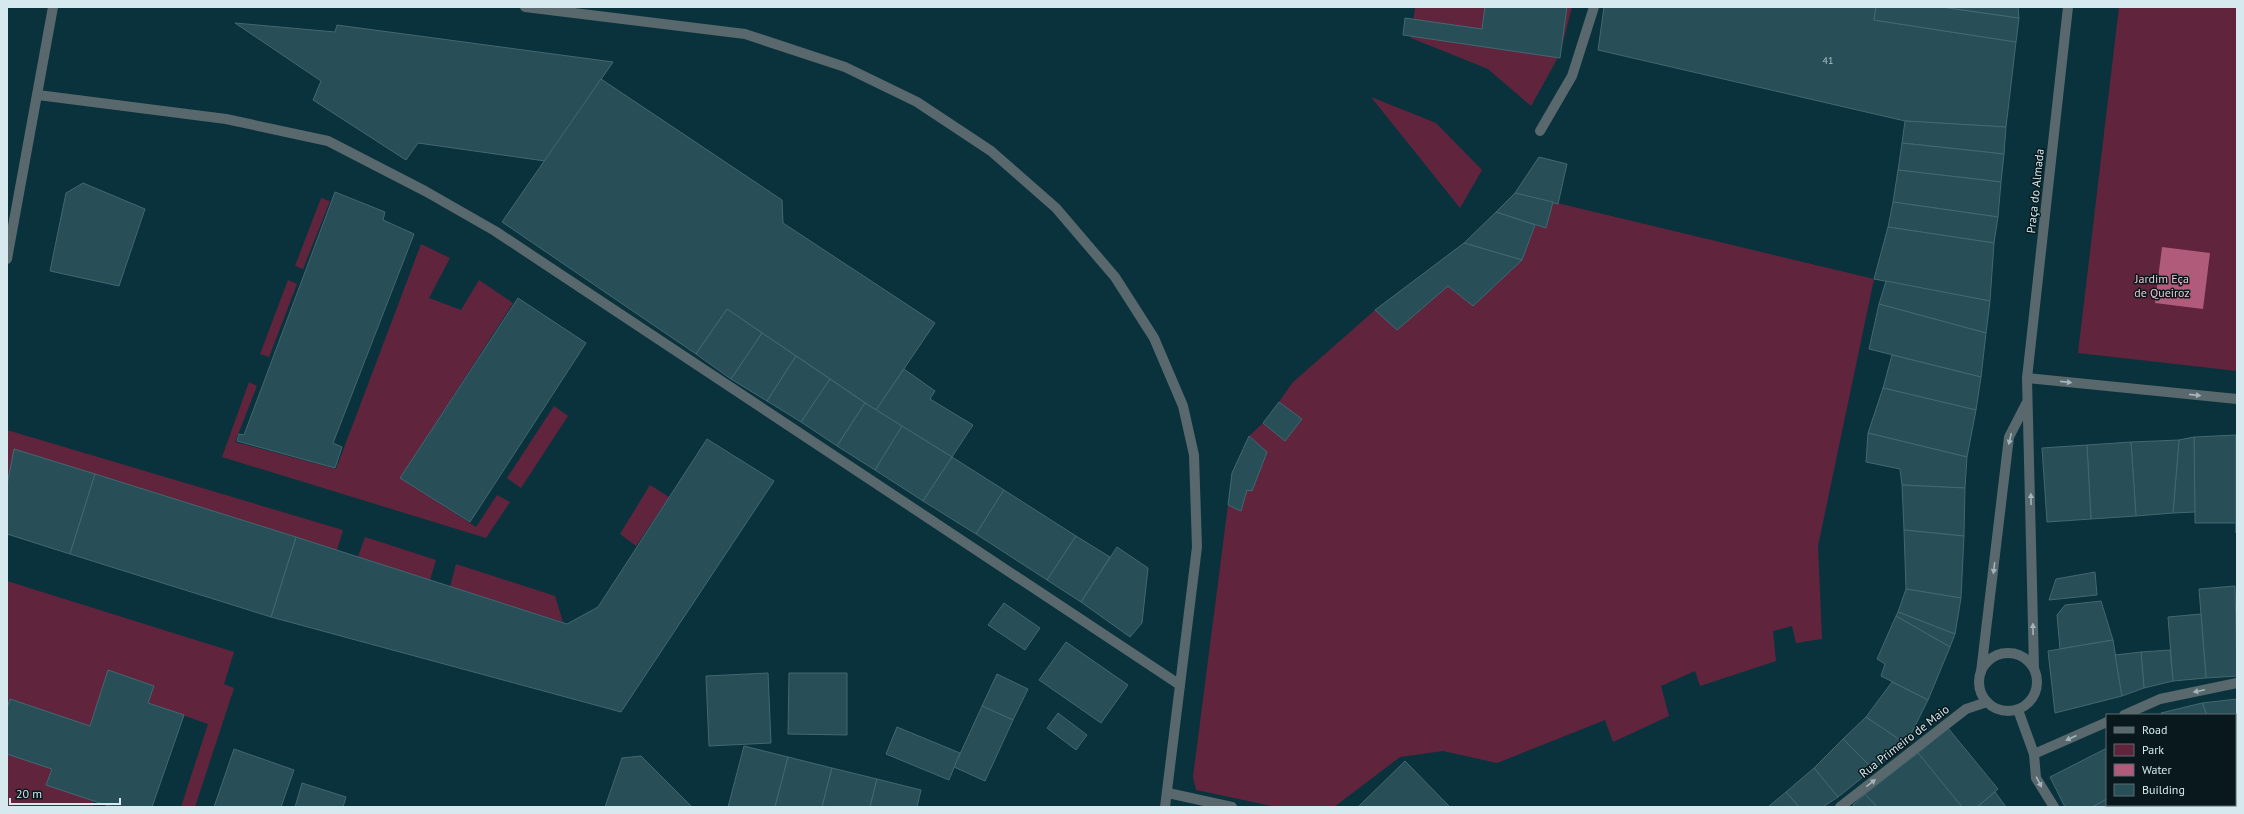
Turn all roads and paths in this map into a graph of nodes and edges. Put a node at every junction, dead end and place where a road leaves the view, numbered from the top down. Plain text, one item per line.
1 (54, 7) edge
2 (525, 7) edge
3 (1594, 7) edge
4 (2068, 7) edge
5 (38, 95) junction
6 (1540, 131) dead end
7 (7, 259) edge
8 (2027, 378) junction
9 (2237, 399) edge
10 (2026, 404) junction
11 (2034, 668) junction
12 (1981, 672) junction
13 (2237, 683) edge
14 (1180, 685) junction
15 (1987, 702) junction
16 (2018, 710) junction
17 (2126, 714) edge
18 (2106, 722) edge
19 (2034, 754) junction
20 (1168, 793) junction
21 (1165, 807) edge
22 (1232, 807) edge
23 (1840, 807) edge
24 (2054, 807) edge

1 - 5 street
2 - 14 street
3 - 6 street
4 - 8 street, Praça do Almada
5 - 7 street
5 - 14 street
8 -> 9 street
8 - 10 street, Praça do Almada
11 -> 10 street, Praça do Almada
10 -> 12 street
11 - 12 street
11 - 16 street
12 - 15 street
13 -> 17 street
14 - 20 street
15 - 16 street
23 -> 15 street, Rua Primeiro de Maio
16 - 19 street
18 -> 19 street
19 -> 24 street
20 - 21 street
20 - 22 street

